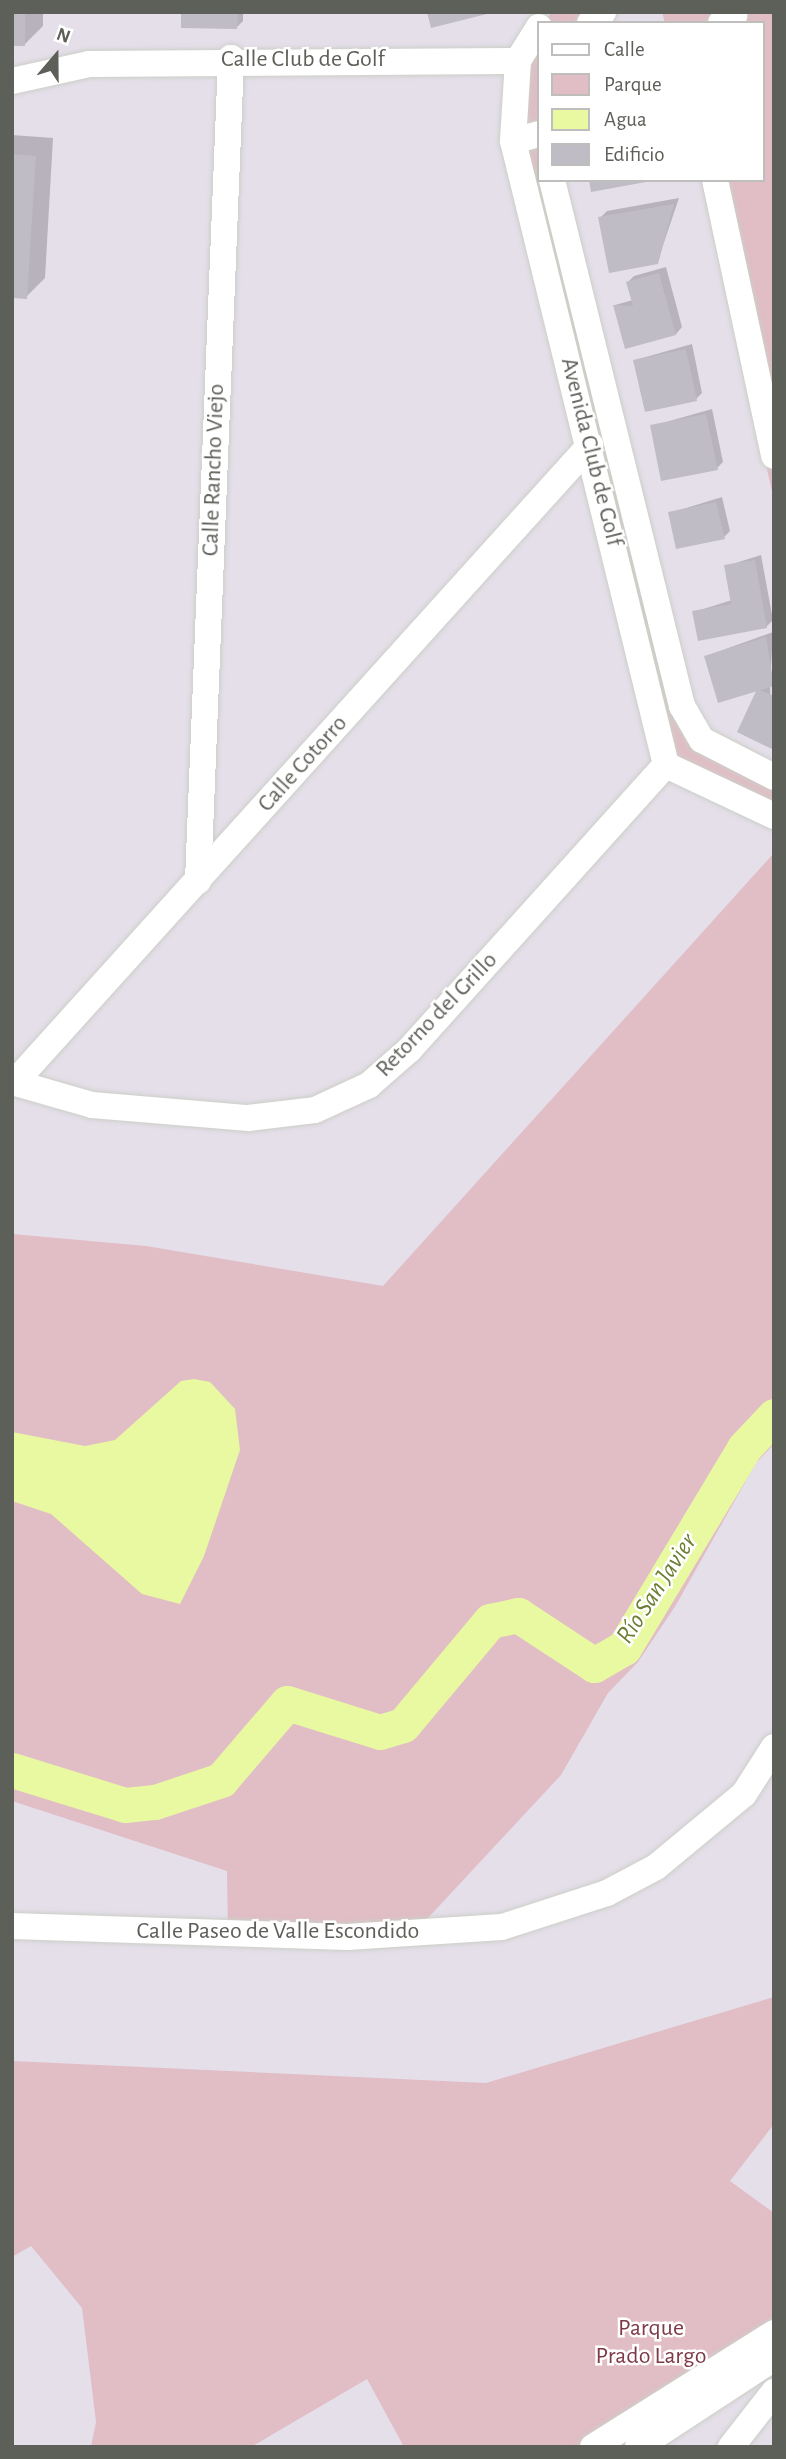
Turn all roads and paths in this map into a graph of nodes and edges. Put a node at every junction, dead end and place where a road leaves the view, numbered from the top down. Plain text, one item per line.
1 (538, 29) edge
2 (231, 58) junction
3 (518, 61) junction
4 (12, 81) edge
5 (538, 134) edge
6 (513, 141) junction
7 (552, 182) edge
8 (715, 182) edge
9 (590, 445) junction
10 (774, 456) edge
11 (693, 724) junction
12 (716, 751) junction
13 (664, 755) junction
14 (774, 778) edge
15 (699, 785) junction
16 (774, 816) edge
17 (198, 881) junction
18 (13, 1082) edge
19 (774, 1747) edge
20 (12, 1926) edge
21 (774, 2333) edge
22 (774, 2357) edge
23 (774, 2392) edge
24 (717, 2396) junction
25 (751, 2422) junction
26 (593, 2447) edge
27 (638, 2447) edge
28 (731, 2447) edge

1 - 3 street, Avenida Club de Golf
2 - 3 street, Calle Club de Golf
2 - 4 street, Calle Club de Golf
2 - 17 street, Calle Rancho Viejo
3 - 6 street, Avenida Club de Golf
5 - 6 street
6 - 9 street, Avenida Club de Golf
7 - 11 street, Avenida Club de Golf
8 - 10 street
9 - 13 street, Avenida Club de Golf
9 - 17 street, Calle Cotorro
11 - 12 street, Avenida Club de Golf
11 - 13 street, Retorno del Grillo
12 - 14 street, Avenida Club de Golf
12 - 15 street
13 - 15 street
13 - 18 street, Retorno del Grillo
15 - 16 street
17 - 18 street, Calle Cotorro
19 - 20 street, Calle Paseo de Valle Escondido
21 - 26 street
22 - 24 street
23 - 25 street
24 - 25 street
24 - 27 street
25 - 28 street

